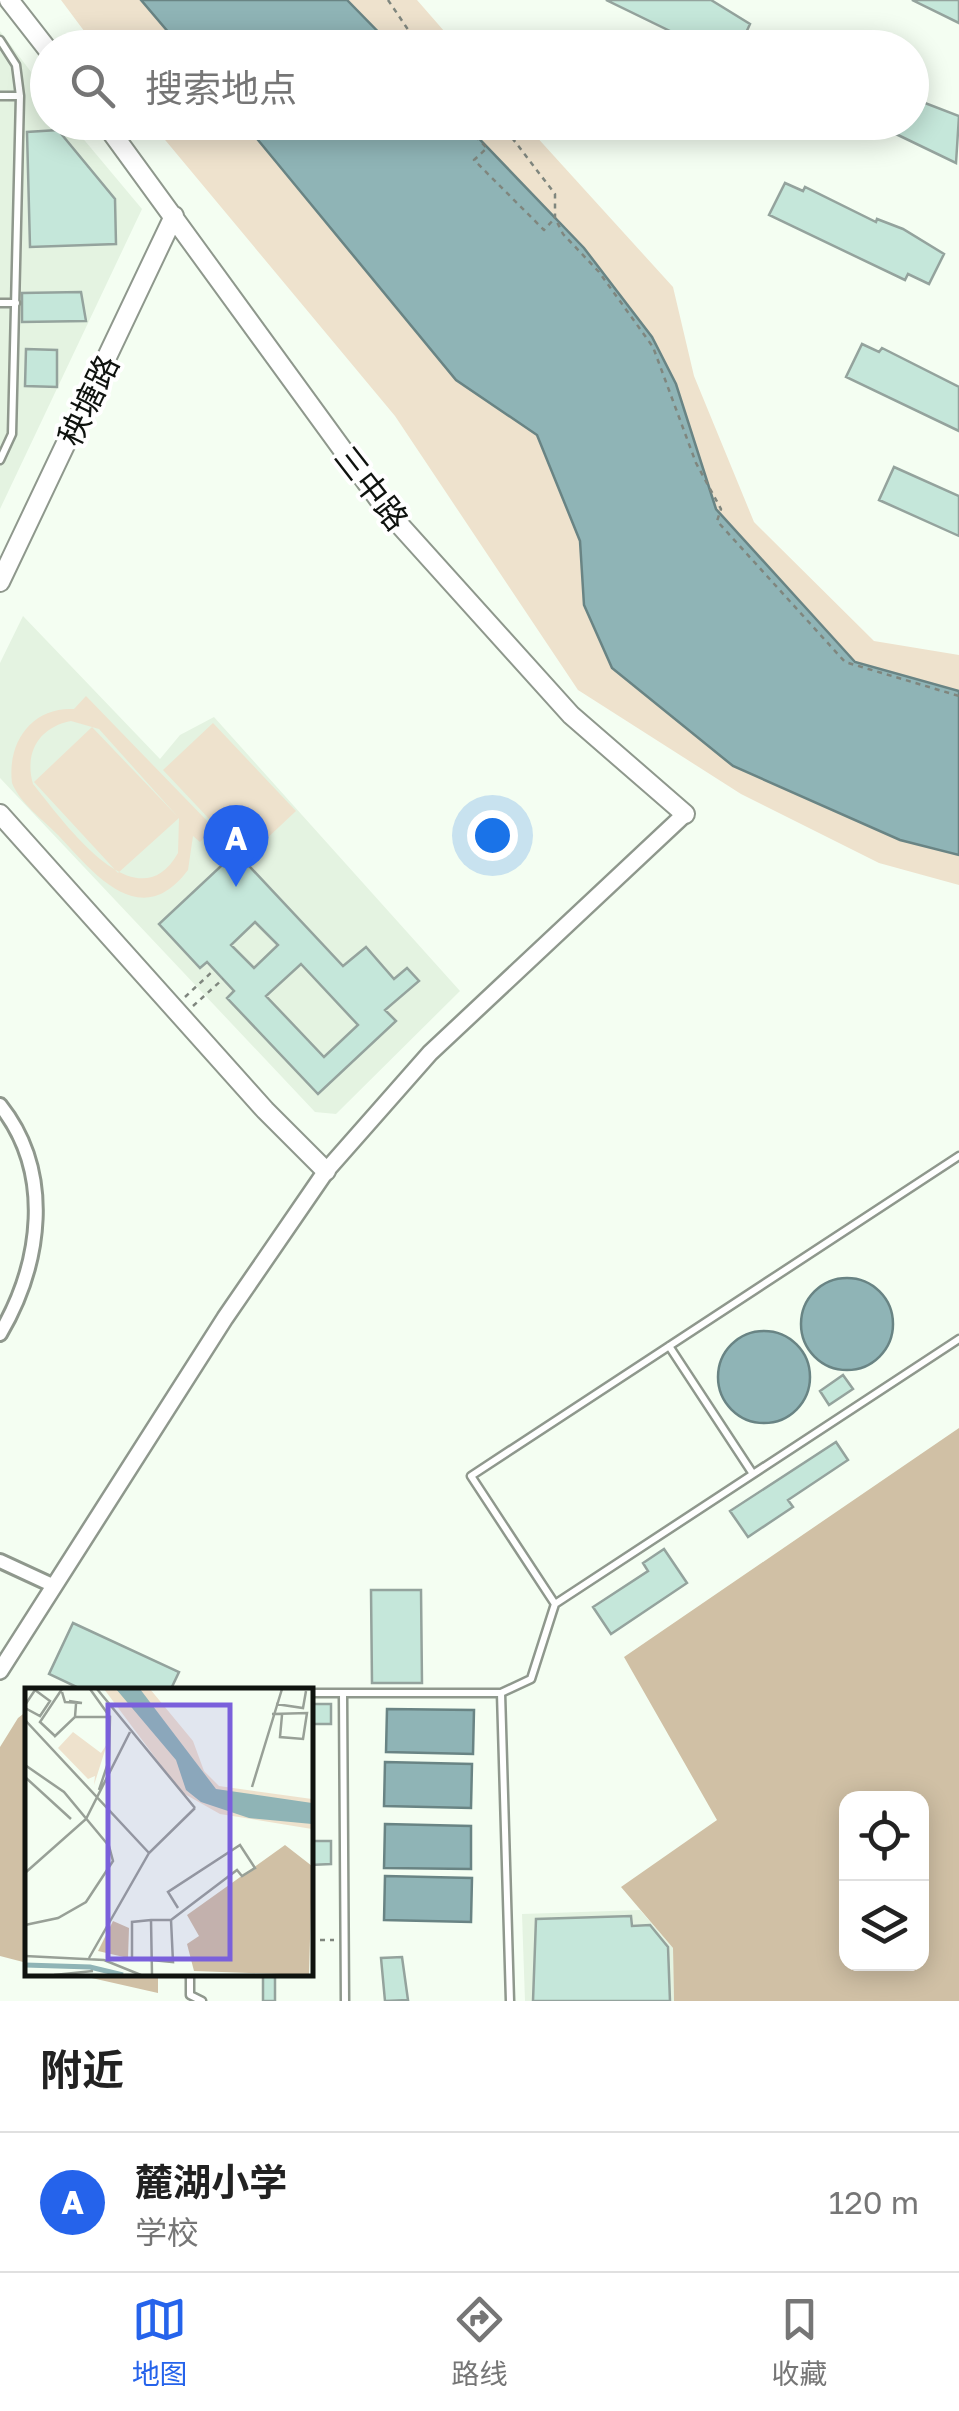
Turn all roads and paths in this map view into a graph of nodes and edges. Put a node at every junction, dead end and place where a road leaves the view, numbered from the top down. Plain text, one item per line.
1 (9, 0) edge
2 (388, 0) edge
3 (32, 30) edge
4 (409, 30) edge
5 (0, 40) edge
6 (0, 96) edge
7 (20, 96) junction
8 (117, 140) edge
9 (479, 140) edge
10 (514, 140) edge
11 (174, 216) junction
12 (555, 218) junction
13 (0, 303) edge
14 (16, 303) junction
15 (0, 460) edge
16 (0, 582) edge
17 (959, 696) edge
18 (0, 814) edge
19 (684, 814) joint
20 (214, 970) dead end
21 (223, 980) dead end
22 (177, 1012) junction
23 (0, 1105) edge
24 (959, 1156) edge
25 (326, 1170) junction
26 (0, 1334) edge
27 (959, 1339) edge
28 (669, 1346) junction
29 (753, 1474) junction
30 (0, 1561) edge
31 (52, 1585) junction
32 (555, 1604) junction
33 (0, 1671) edge
34 (312, 1693) edge
35 (501, 1693) junction
36 (343, 1694) junction
37 (312, 1940) edge
38 (343, 1940) junction
39 (190, 1976) edge
40 (202, 2001) edge
41 (345, 2001) edge
42 (510, 2001) edge

1 - 3 main road
2 - 4 path
5 - 7 lane
6 - 7 lane
7 - 14 lane
8 - 11 main road, 三中路
9 - 12 path
10 - 12 path
11 - 16 main road, 秧塘路
11 - 19 main road, 三中路
12 - 17 path
13 - 14 lane
14 - 15 lane
18 - 22 main road
19 - 25 street
20 - 22 path
21 - 22 path
22 - 25 main road
23 - 26 street
24 - 28 lane
25 - 31 street
27 - 29 lane
28 - 29 lane
28 - 32 lane
29 - 32 lane
30 - 31 street
31 - 33 street
32 - 35 lane
34 - 36 lane
35 - 36 lane
35 - 42 lane
36 - 38 lane
37 - 38 path
38 - 41 lane
39 - 40 lane

